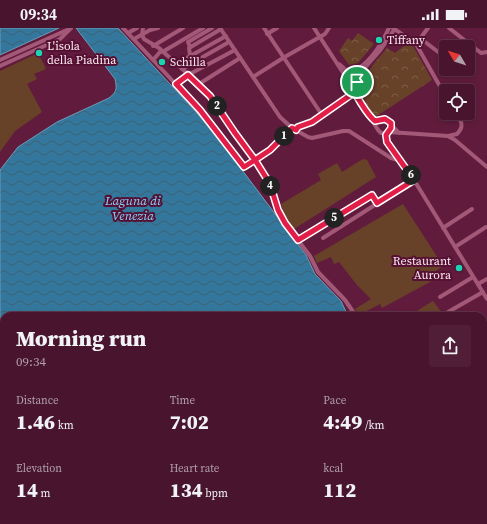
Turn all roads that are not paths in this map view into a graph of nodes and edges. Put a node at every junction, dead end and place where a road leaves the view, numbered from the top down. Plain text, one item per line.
1 (123, 28) edge
2 (137, 28) edge
3 (143, 28) edge
4 (158, 28) edge
5 (183, 28) edge
6 (203, 28) edge
7 (212, 28) edge
8 (264, 28) edge
9 (277, 28) edge
10 (314, 28) edge
11 (329, 28) edge
12 (390, 28) edge
13 (394, 28) edge
14 (428, 28) edge
15 (449, 28) edge
16 (221, 29) edge
17 (173, 32) edge
18 (128, 33) junction
19 (267, 34) junction
20 (142, 35) junction
21 (226, 36) junction
22 (320, 37) junction
23 (420, 38) junction
24 (134, 39) junction
25 (229, 42) junction
26 (416, 44) junction
27 (153, 46) junction
28 (190, 47) junction
29 (235, 50) junction
30 (162, 51) junction
31 (487, 52) edge
32 (439, 53) edge
33 (190, 55) junction
34 (240, 58) junction
35 (283, 58) junction
36 (0, 60) edge
37 (153, 60) junction
38 (336, 62) junction
39 (176, 64) junction
40 (0, 66) edge
41 (182, 69) junction
42 (353, 71) junction
43 (188, 75) junction
44 (253, 76) junction
45 (348, 80) junction
46 (358, 80) junction
47 (176, 84) junction
48 (199, 84) junction
49 (439, 85) edge
50 (356, 93) junction
51 (322, 115) junction
52 (370, 116) junction
53 (382, 120) junction
54 (460, 120) edge
55 (391, 125) junction
56 (294, 129) junction
57 (378, 130) junction
58 (388, 132) junction
59 (400, 133) junction
60 (448, 136) junction
61 (255, 160) junction
62 (401, 161) junction
63 (487, 167) edge
64 (414, 180) junction
65 (377, 203) junction
66 (472, 210) dead end
67 (486, 227) dead end
68 (443, 228) junction
69 (323, 238) dead end
70 (298, 240) junction
71 (455, 247) junction
72 (473, 277) junction
73 (487, 279) edge
74 (478, 284) junction
75 (483, 292) junction
76 (440, 297) dead end
77 (487, 299) edge
78 (353, 312) edge
79 (448, 312) dead end

1 - 18 street
2 - 18 street
3 - 20 street
4 - 20 street
5 - 17 street
6 - 30 street
7 - 28 street
8 - 19 street
9 - 19 street
10 - 22 street
11 - 22 street
12 - 42 street
13 - 26 street
13 - 46 street
14 - 23 street
15 - 31 street
16 - 21 street
16 - 28 street
17 - 27 street
18 - 24 street
19 - 35 street
20 - 24 street
20 - 27 street
21 - 25 street
21 - 33 street
22 - 35 street
22 - 38 street
23 - 26 street
23 - 32 street
24 - 37 street
25 - 29 street
25 - 41 street
26 - 49 street
27 - 30 street
28 - 33 street
29 - 34 street
29 - 43 street
30 - 37 street
30 - 39 street
33 - 39 street
34 - 44 street
34 - 48 street
35 - 44 street
35 - 51 street
36 - 40 street
37 - 47 street
38 - 42 street
38 - 45 street
39 - 41 street
41 - 43 street
42 - 45 street
42 - 46 street
43 - 47 street
43 - 48 street
44 - 56 street
45 - 46 street
45 - 50 street
46 - 50 street
47 - 61 street
48 - 61 street
50 - 51 street
50 - 52 street
51 - 56 street
52 - 53 street
52 - 57 street
53 - 55 street
53 - 57 street
54 - 60 street
55 - 58 street
55 - 59 street
56 - 61 street
56 - 62 street
57 - 58 street
58 - 59 street
58 - 62 street
59 - 60 street
60 - 63 street
61 - 70 street
62 - 64 street
64 - 65 street
64 - 68 street
65 - 69 street
65 - 70 street
66 - 68 street
67 - 71 street
68 - 71 street
70 - 78 street
71 - 72 street
72 - 74 street
72 - 76 street
73 - 74 street
74 - 75 street
75 - 77 street
75 - 79 street

